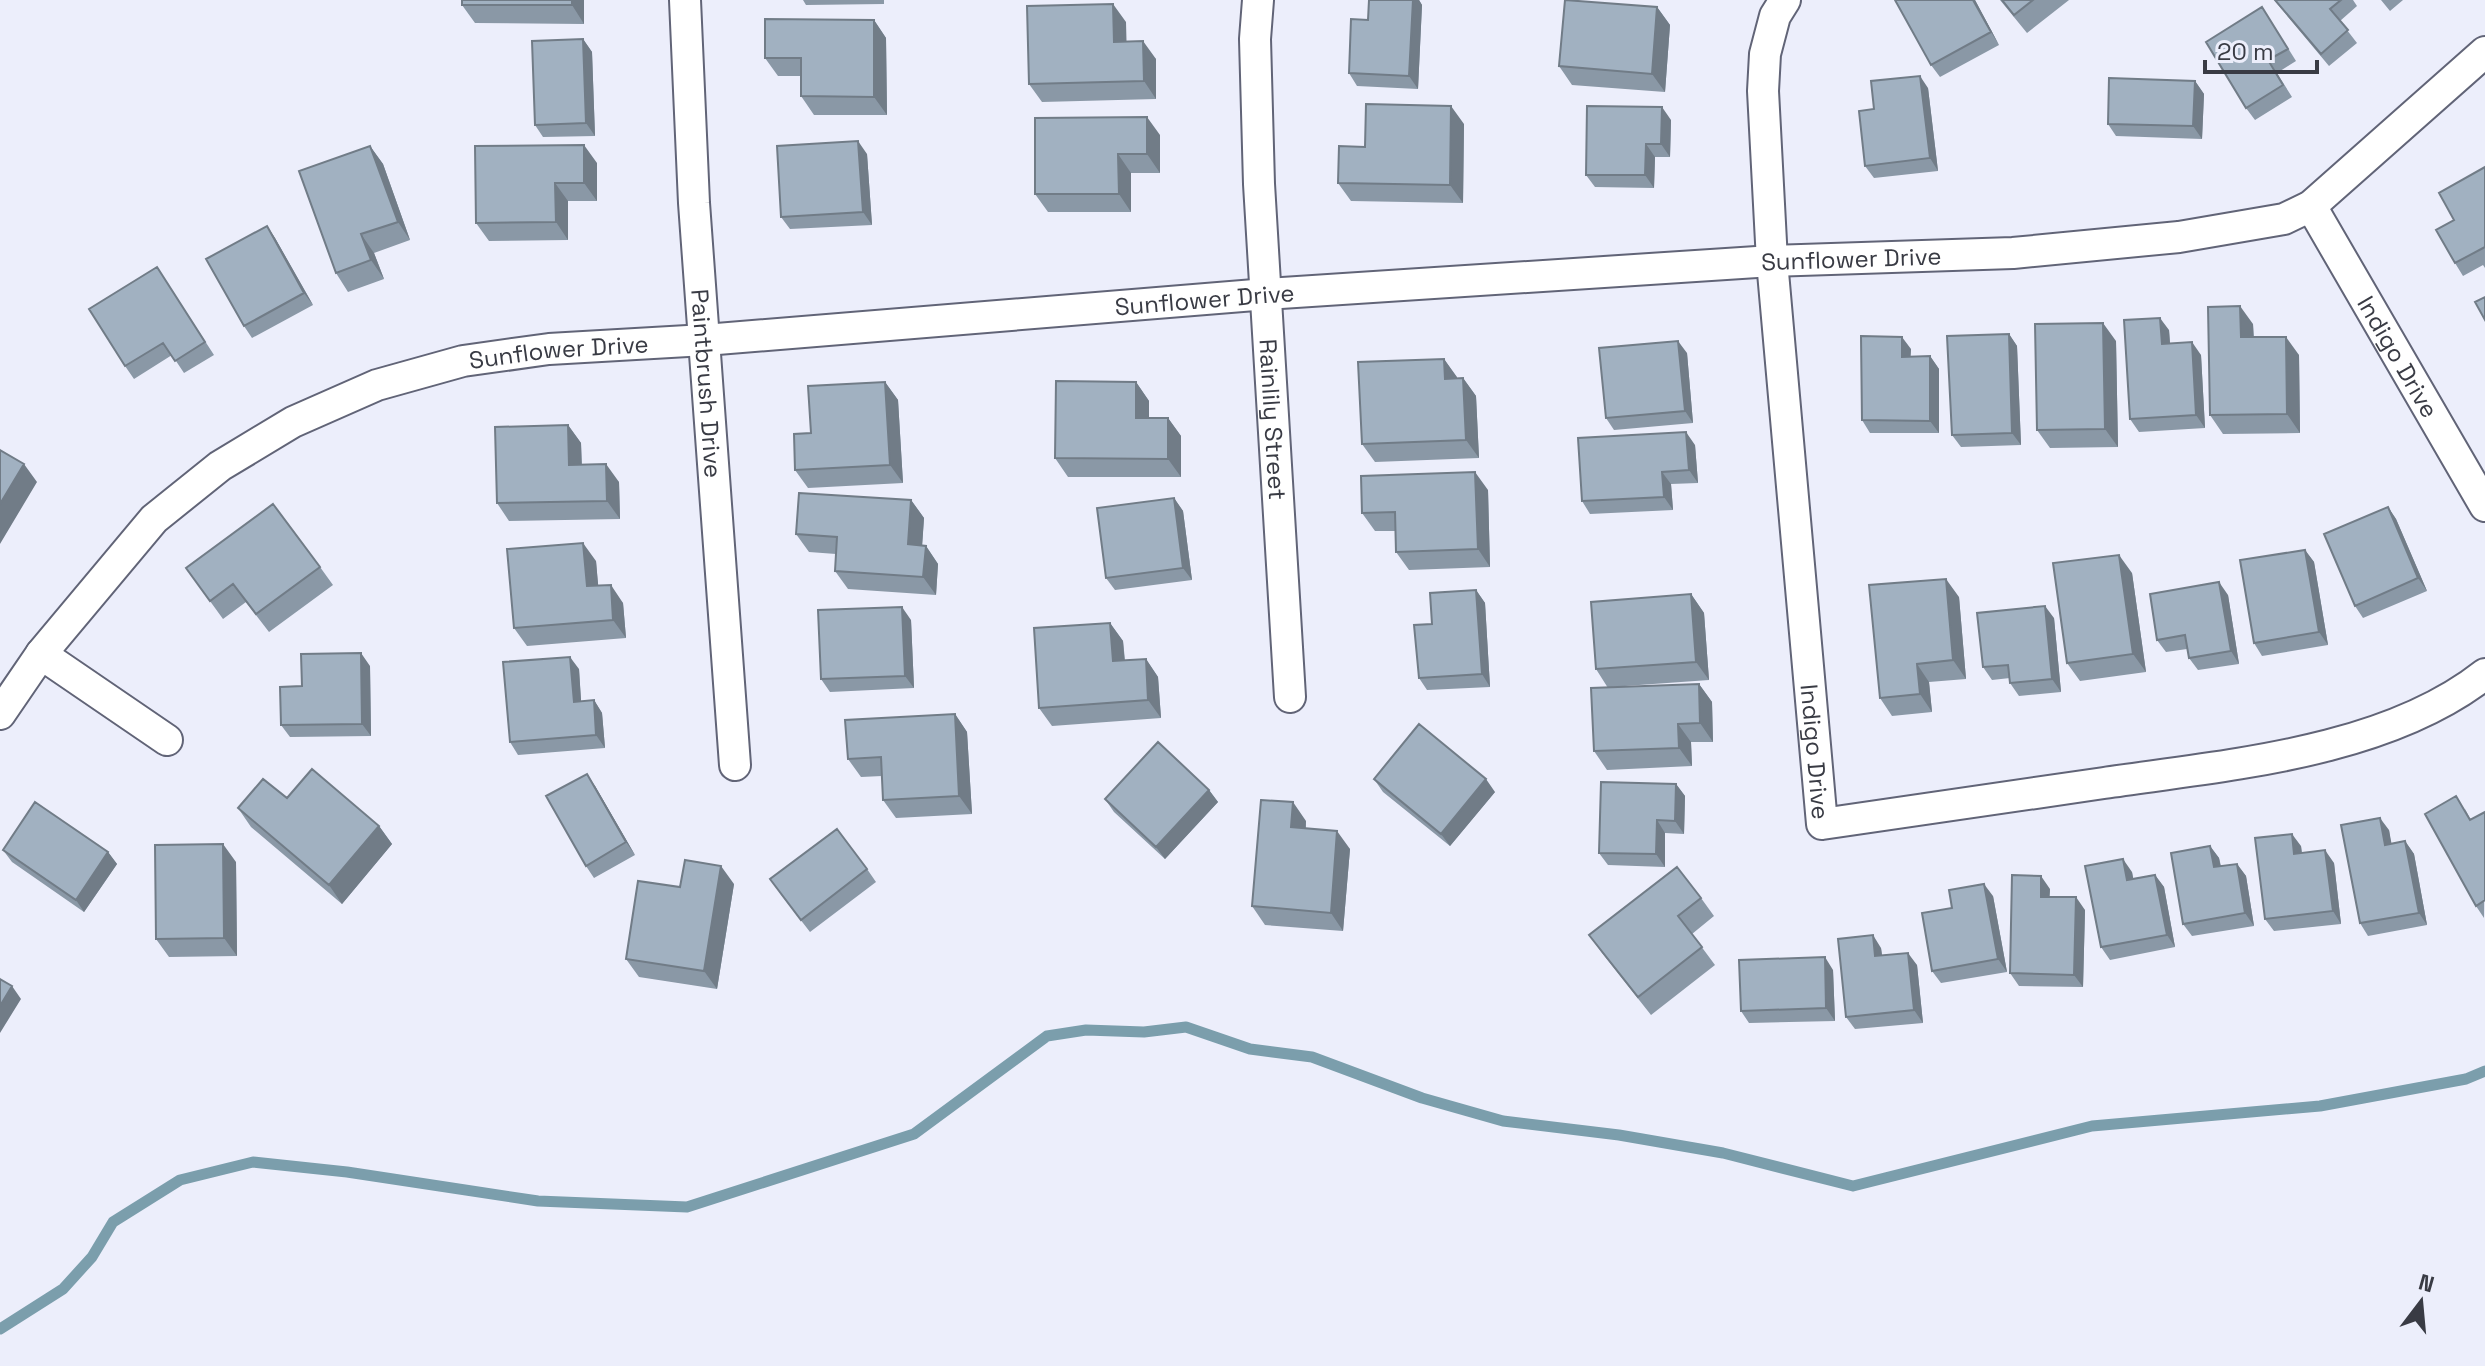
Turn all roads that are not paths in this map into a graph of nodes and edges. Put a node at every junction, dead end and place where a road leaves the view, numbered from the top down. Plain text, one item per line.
1 (685, 0) edge
2 (1258, 0) edge
3 (1785, 0) edge
4 (2485, 52) edge
5 (2311, 206) junction
6 (1772, 261) junction
7 (1267, 294) junction
8 (705, 340) junction
9 (2485, 506) edge
10 (41, 654) junction
11 (2485, 674) edge
12 (1290, 697) dead end
13 (0, 714) edge
14 (167, 740) dead end
15 (735, 765) dead end

1 - 8 street, Paintbrush Drive
2 - 7 street, Rainlily Street
3 - 6 street, Indigo Drive
4 - 5 street, Sunflower Drive
5 - 6 street, Sunflower Drive
5 - 9 street, Indigo Drive
6 - 7 street, Sunflower Drive
6 - 11 street, Indigo Drive
7 - 8 street, Sunflower Drive
7 - 12 street, Rainlily Street
8 - 10 street, Sunflower Drive
8 - 15 street, Paintbrush Drive
10 - 13 street, Sunflower Drive
10 - 14 street

